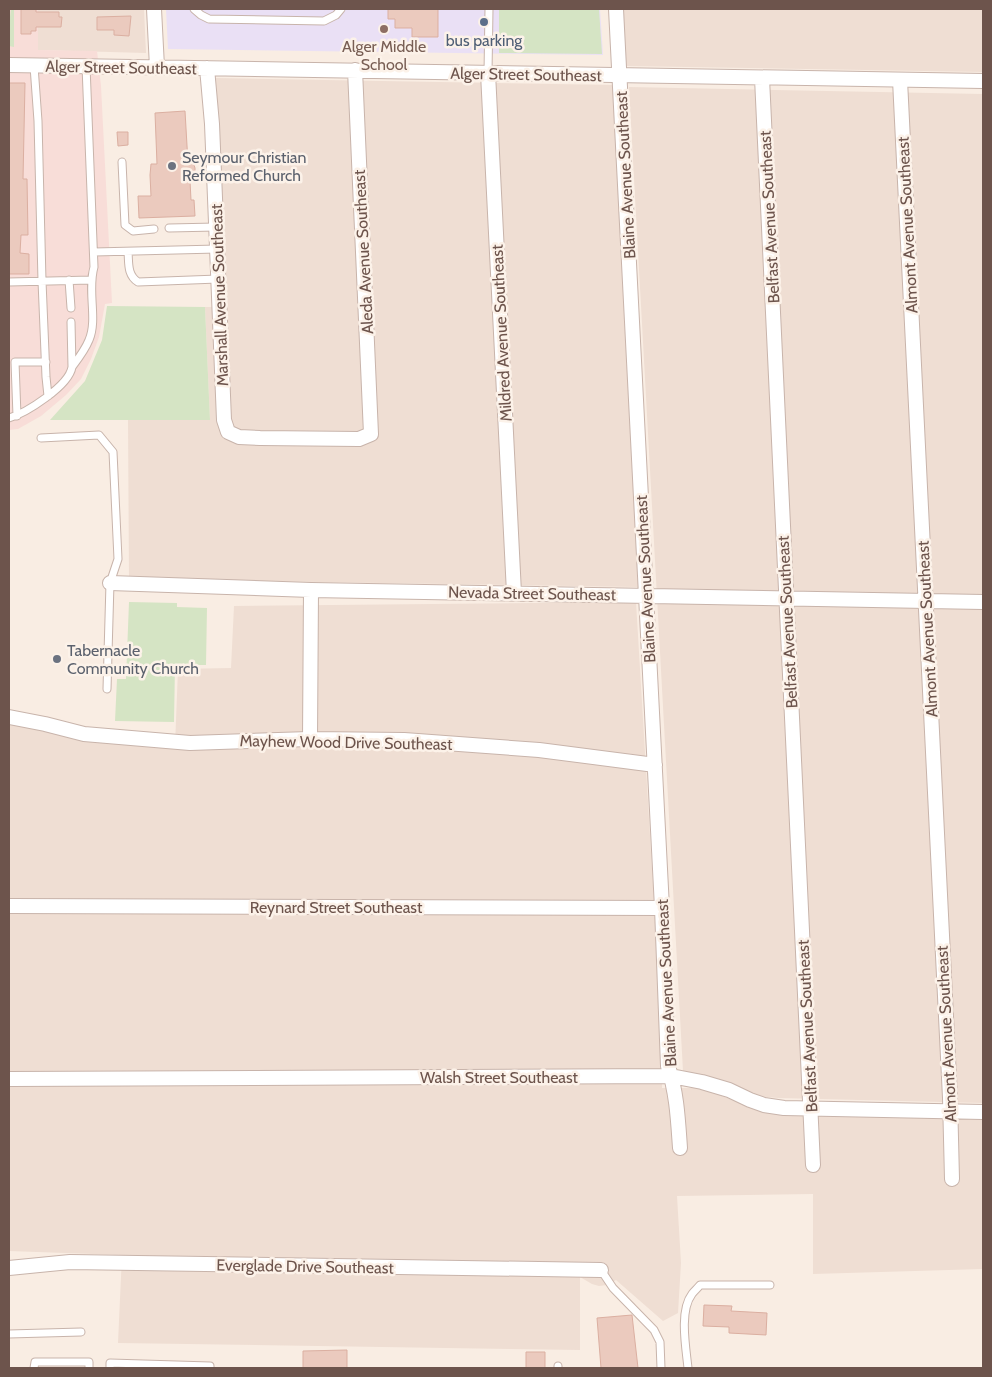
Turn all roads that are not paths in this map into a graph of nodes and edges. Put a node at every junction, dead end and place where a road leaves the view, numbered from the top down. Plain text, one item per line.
1 (154, 9) edge
2 (194, 9) edge
3 (341, 9) edge
4 (489, 9) edge
5 (616, 9) edge
6 (9, 65) edge
7 (34, 66) junction
8 (86, 66) junction
9 (157, 67) junction
10 (207, 68) junction
11 (355, 70) junction
12 (488, 73) junction
13 (620, 76) junction
14 (762, 78) junction
15 (900, 80) junction
16 (983, 81) edge
17 (122, 162) dead end
18 (216, 227) junction
19 (169, 228) dead end
20 (154, 229) dead end
21 (217, 249) junction
22 (94, 252) junction
23 (128, 252) junction
24 (218, 279) junction
25 (69, 280) junction
26 (91, 280) junction
27 (42, 281) junction
28 (9, 282) edge
29 (71, 308) dead end
30 (71, 322) dead end
31 (46, 362) junction
32 (72, 367) junction
33 (48, 396) junction
34 (17, 416) junction
35 (9, 418) edge
36 (228, 432) joint
37 (41, 438) dead end
38 (110, 583) junction
39 (310, 590) junction
40 (514, 593) junction
41 (646, 596) junction
42 (786, 598) junction
43 (926, 600) junction
44 (983, 602) edge
45 (107, 689) dead end
46 (9, 717) edge
47 (310, 739) junction
48 (655, 765) junction
49 (9, 906) edge
50 (662, 908) junction
51 (671, 1076) junction
52 (9, 1079) edge
53 (811, 1109) junction
54 (950, 1111) junction
55 (983, 1112) edge
56 (680, 1148) dead end
57 (813, 1165) dead end
58 (952, 1179) dead end
59 (9, 1268) edge
60 (601, 1270) joint
61 (770, 1285) dead end
62 (82, 1332) dead end
63 (9, 1334) edge
64 (34, 1368) edge
65 (89, 1368) edge
66 (110, 1368) edge
67 (210, 1368) edge
68 (661, 1368) edge
69 (688, 1368) edge

1 - 9 street
2 - 3 lane
4 - 12 lane
5 - 13 street, Blaine Avenue Southeast
6 - 7 street, Alger Street Southeast
7 - 8 street, Alger Street Southeast
7 - 27 lane
8 - 9 street, Alger Street Southeast
8 - 22 lane
9 - 10 street, Alger Street Southeast
10 - 11 street, Alger Street Southeast
10 - 18 street, Marshall Avenue Southeast
11 - 12 street, Alger Street Southeast
11 - 36 street, Aleda Avenue Southeast
12 - 13 street, Alger Street Southeast
12 - 40 street, Mildred Avenue Southeast
13 - 14 street, Alger Street Southeast
13 - 41 street, Blaine Avenue Southeast
14 - 15 street, Alger Street Southeast
14 - 42 street, Belfast Avenue Southeast
15 - 16 street, Alger Street Southeast
15 - 43 street, Almont Avenue Southeast
17 - 20 lane
18 - 19 lane
18 - 21 street, Marshall Avenue Southeast
21 - 23 lane
21 - 24 street, Marshall Avenue Southeast
22 - 23 lane
22 - 26 lane
23 - 24 lane
24 - 36 street, Marshall Avenue Southeast
25 - 26 lane
25 - 27 lane
25 - 29 lane
26 - 32 lane
27 - 28 lane
27 - 31 lane
30 - 32 lane
31 - 33 lane
31 - 34 lane
32 - 33 lane
33 - 34 lane
34 - 35 lane
37 - 38 lane
38 - 39 street, Nevada Street Southeast
38 - 45 lane
39 - 40 street, Nevada Street Southeast
39 - 47 street
40 - 41 street, Nevada Street Southeast
41 - 42 street, Nevada Street Southeast
41 - 48 street, Blaine Avenue Southeast
42 - 43 street, Nevada Street Southeast
42 - 53 street, Belfast Avenue Southeast
43 - 44 street, Nevada Street Southeast
43 - 54 street, Almont Avenue Southeast
46 - 47 street, Mayhew Wood Drive Southeast
47 - 48 street, Mayhew Wood Drive Southeast
48 - 50 street, Blaine Avenue Southeast
49 - 50 street, Reynard Street Southeast
50 - 51 street, Blaine Avenue Southeast
51 - 52 street, Walsh Street Southeast
51 - 53 street, Walsh Street Southeast
51 - 56 street, Blaine Avenue Southeast
53 - 54 street, Walsh Street Southeast
53 - 57 street, Belfast Avenue Southeast
54 - 55 street, Walsh Street Southeast
54 - 58 street, Almont Avenue Southeast
59 - 60 street, Everglade Drive Southeast
60 - 68 lane
61 - 69 lane
62 - 63 lane
64 - 65 lane
66 - 67 lane

